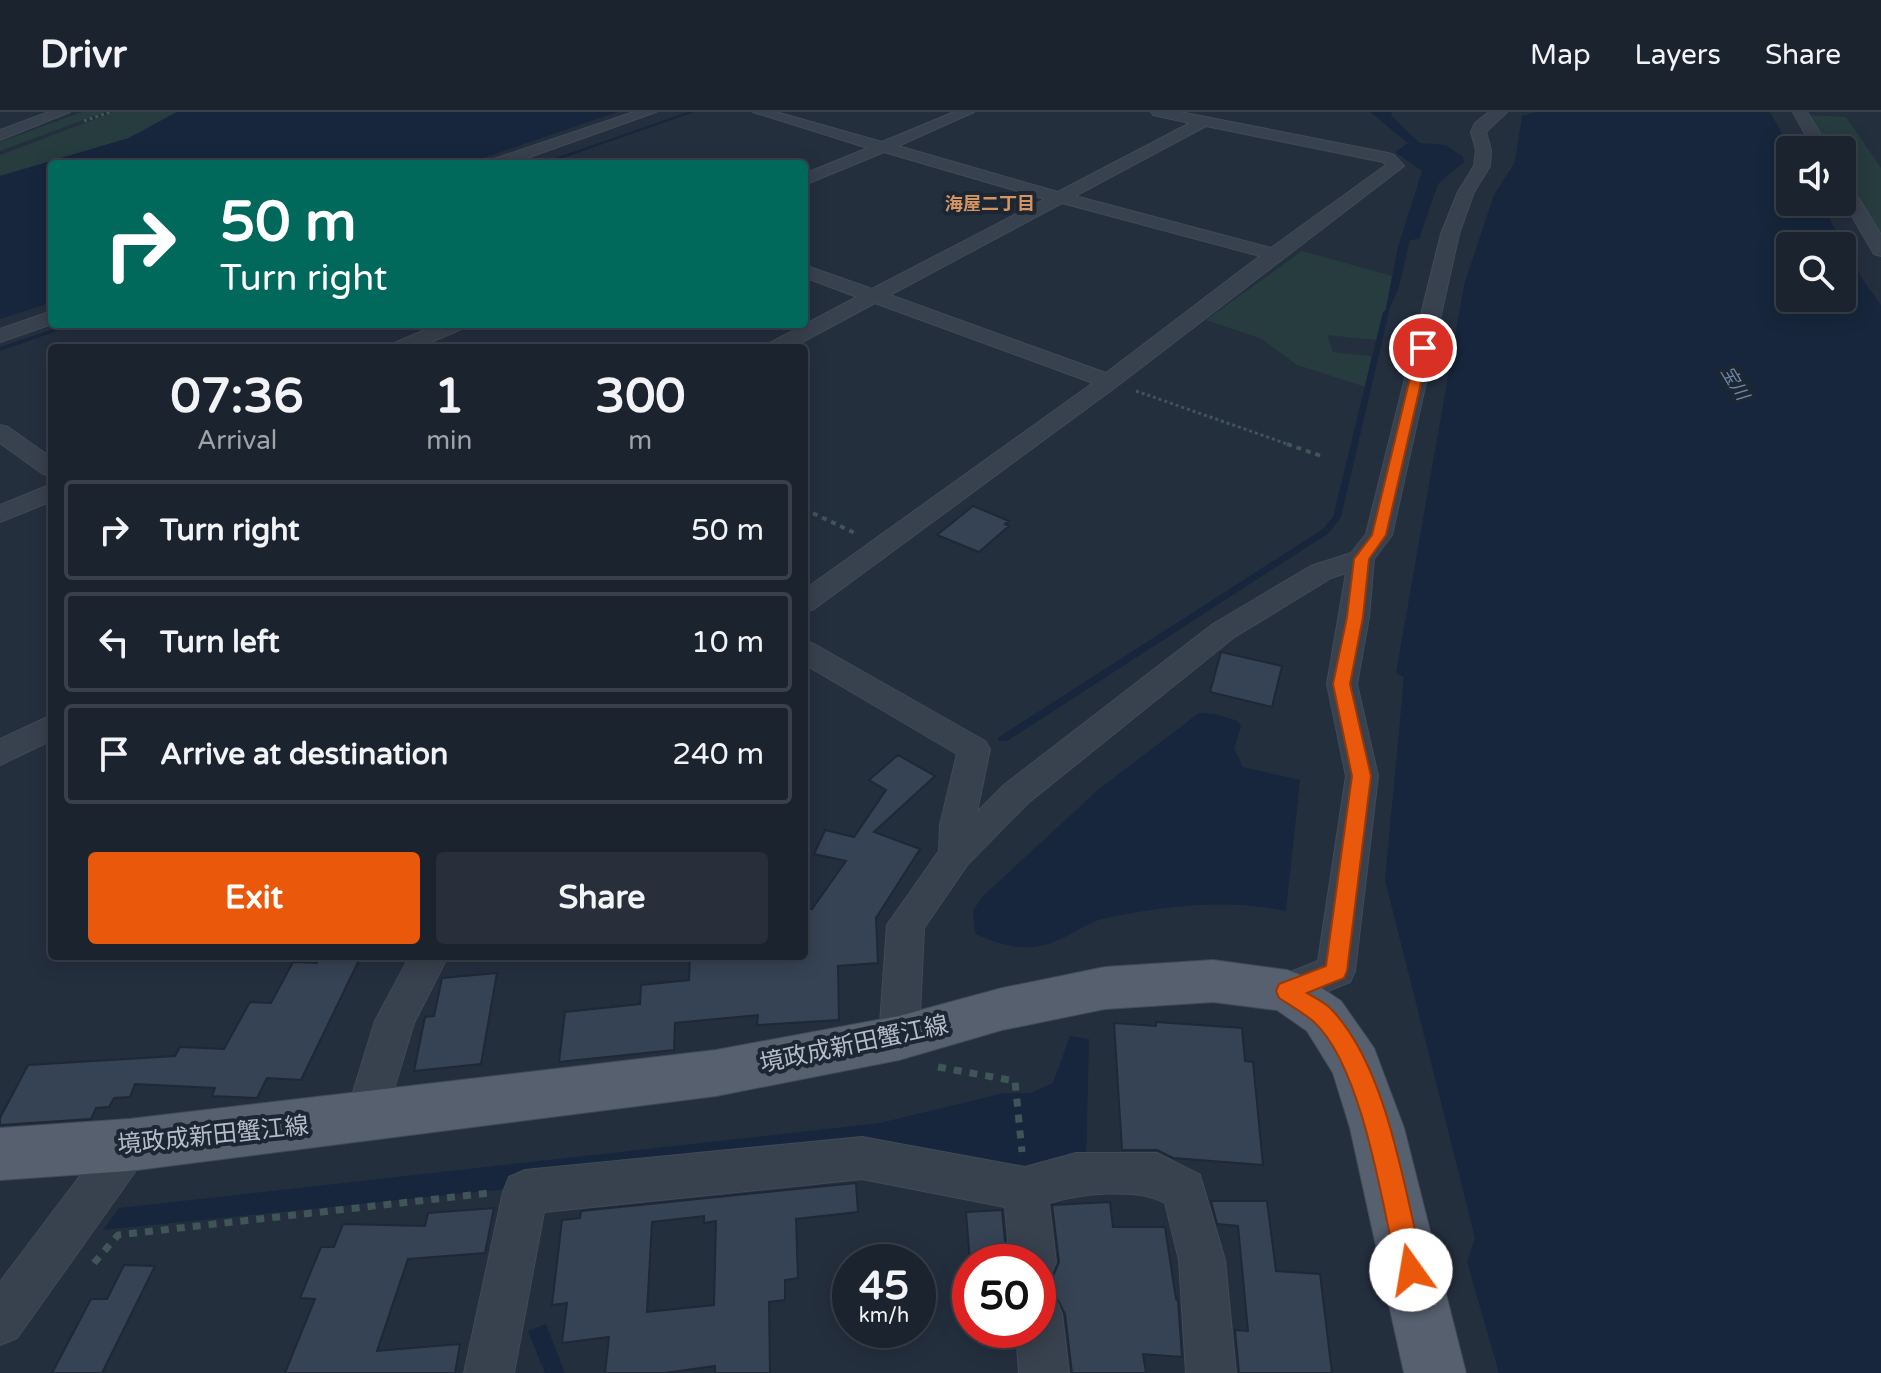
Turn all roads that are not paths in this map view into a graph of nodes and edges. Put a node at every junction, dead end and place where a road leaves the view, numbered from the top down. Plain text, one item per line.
1 (63, 112) edge
2 (649, 112) edge
3 (760, 112) edge
4 (967, 112) edge
5 (1158, 112) edge
6 (1500, 112) edge
7 (1800, 112) edge
8 (1203, 122) junction
9 (0, 135) edge
10 (1814, 136) edge
11 (883, 147) junction
12 (506, 160) edge
13 (808, 178) edge
14 (1061, 198) junction
15 (1856, 208) edge
16 (1881, 250) edge
17 (1274, 254) junction
18 (808, 272) edge
19 (874, 296) junction
20 (48, 318) edge
21 (447, 328) edge
22 (0, 336) edge
23 (409, 344) edge
24 (783, 344) edge
25 (1109, 381) junction
26 (0, 432) edge
27 (48, 466) edge
28 (48, 494) edge
29 (0, 514) edge
30 (1361, 559) junction
31 (808, 600) edge
32 (808, 653) edge
33 (48, 728) edge
34 (0, 753) edge
35 (956, 854) junction
36 (427, 960) edge
37 (1287, 991) junction
38 (899, 1038) junction
39 (366, 1118) junction
40 (129, 1145) junction
41 (0, 1154) edge
42 (1024, 1176) junction
43 (1031, 1244) edge
44 (0, 1321) edge
45 (1041, 1348) edge
46 (489, 1373) edge
47 (1044, 1373) edge
48 (1211, 1373) edge
49 (1435, 1373) edge

1 - 9 street
2 - 12 street
3 - 11 street
4 - 11 street
5 - 8 street
6 - 30 street
7 - 10 street
8 - 14 street
8 - 17 street
11 - 13 street
11 - 14 street
14 - 17 street
14 - 19 street
15 - 16 street
17 - 25 street
18 - 19 street
19 - 24 street
19 - 25 street
20 - 22 street
21 - 23 street
25 - 31 street
26 - 27 street
28 - 29 street
30 - 35 street
30 - 37 street
32 - 35 street
33 - 34 street
35 - 38 street
36 - 39 street
37 - 38 main road, 境政成新田蟹江線
37 - 49 main road, 境政成新田蟹江線
38 - 39 main road, 境政成新田蟹江線
39 - 40 main road, 境政成新田蟹江線
40 - 41 main road, 境政成新田蟹江線
40 - 44 street
42 - 43 street
42 - 46 street
42 - 48 street
45 - 47 street

